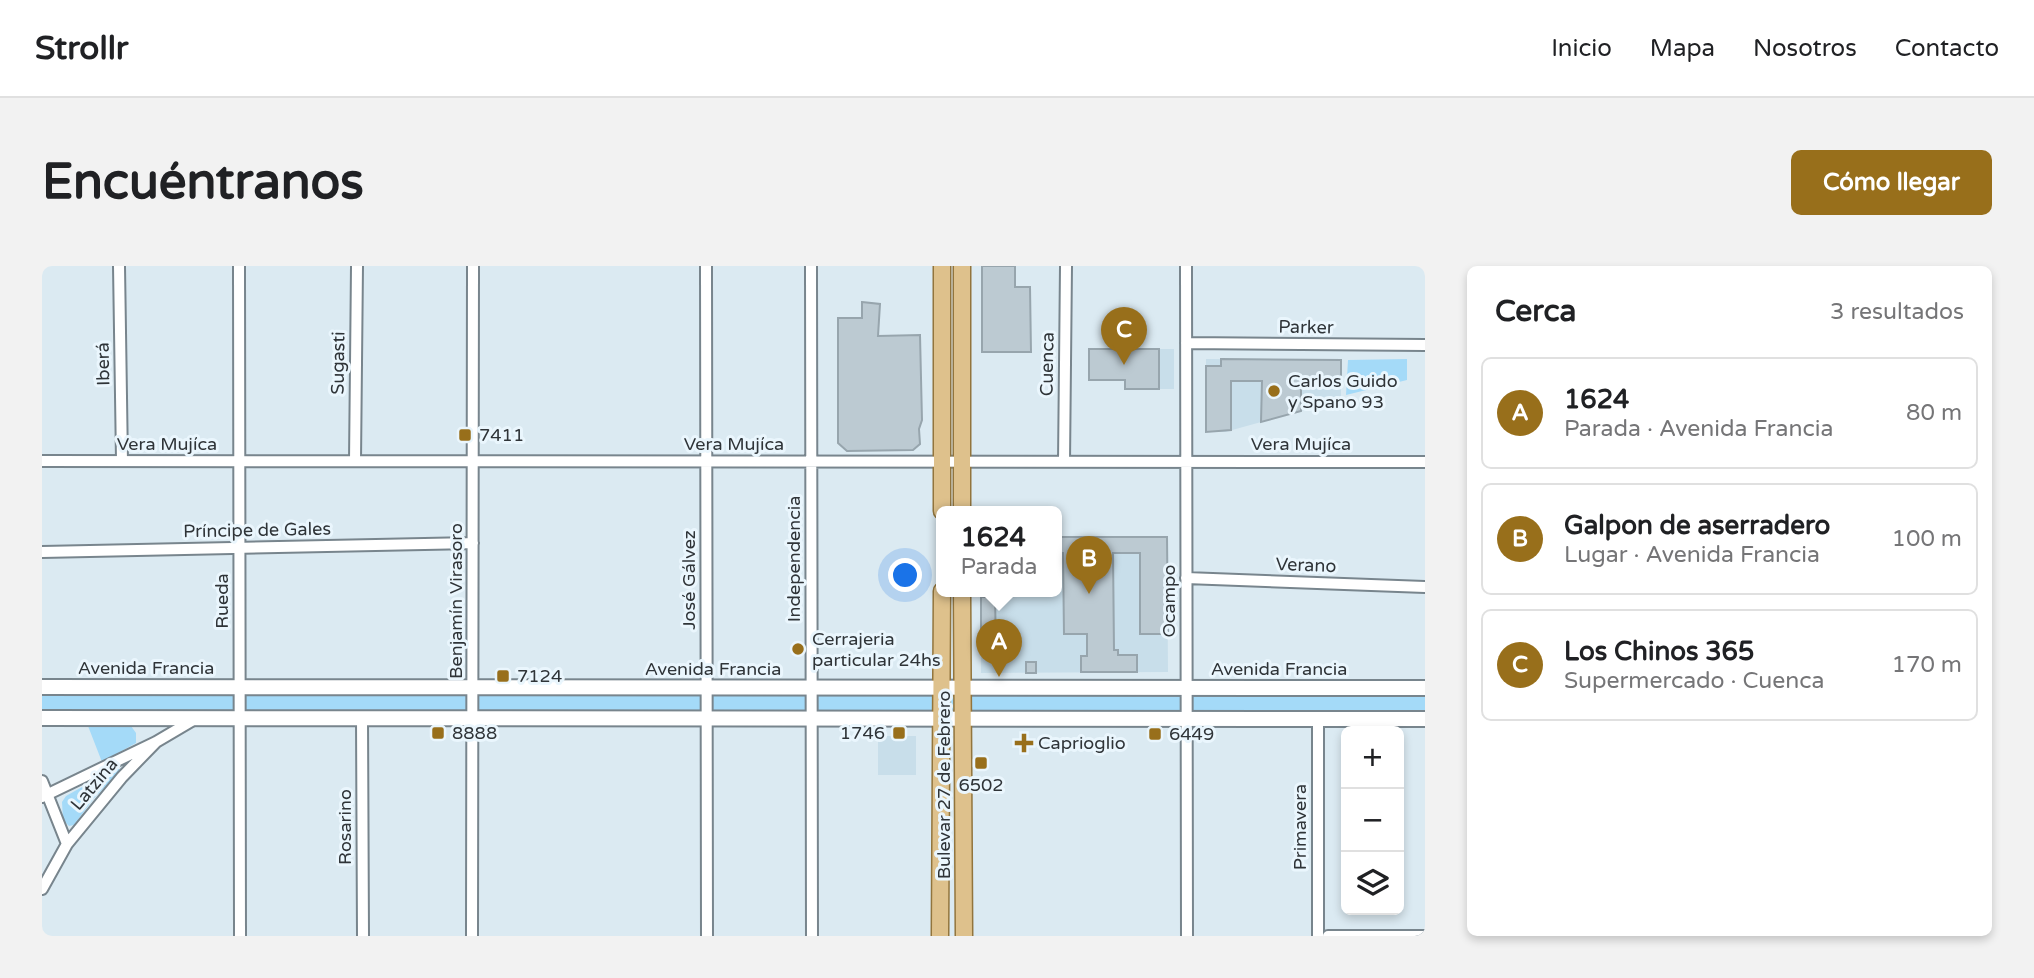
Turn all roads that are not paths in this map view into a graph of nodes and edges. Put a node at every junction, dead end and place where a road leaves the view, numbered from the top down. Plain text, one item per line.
1 (119, 266) edge
2 (239, 266) edge
3 (357, 266) edge
4 (473, 266) edge
5 (706, 266) edge
6 (811, 266) edge
7 (942, 266) edge
8 (961, 266) edge
9 (1066, 266) edge
10 (1186, 266) edge
11 (1186, 343) junction
12 (1425, 345) edge
13 (42, 461) edge
14 (122, 461) junction
15 (238, 461) junction
16 (355, 461) junction
17 (473, 461) junction
18 (706, 461) junction
19 (812, 461) junction
20 (942, 462) junction
21 (961, 462) junction
22 (1064, 462) junction
23 (1186, 462) junction
24 (1425, 462) edge
25 (942, 506) edge
26 (962, 506) edge
27 (473, 543) junction
28 (240, 548) junction
29 (42, 552) edge
30 (1186, 578) junction
31 (1425, 587) edge
32 (942, 597) edge
33 (962, 597) edge
34 (42, 687) edge
35 (240, 688) junction
36 (474, 688) junction
37 (707, 688) junction
38 (812, 688) junction
39 (942, 688) junction
40 (962, 688) junction
41 (1186, 688) junction
42 (1425, 688) edge
43 (42, 718) edge
44 (198, 718) junction
45 (240, 718) junction
46 (362, 718) junction
47 (474, 718) junction
48 (707, 718) junction
49 (812, 718) junction
50 (942, 718) junction
51 (963, 718) junction
52 (1186, 719) junction
53 (1318, 719) junction
54 (1425, 719) edge
55 (156, 741) junction
56 (42, 781) edge
57 (45, 795) edge
58 (67, 844) junction
59 (42, 889) edge
60 (240, 936) edge
61 (363, 936) edge
62 (472, 936) edge
63 (707, 936) edge
64 (812, 936) edge
65 (940, 936) edge
66 (964, 936) edge
67 (1186, 936) edge
68 (1318, 936) edge
69 (1328, 936) edge
70 (1425, 936) edge

1 - 14 street, Iberá
2 - 15 street, Rueda
3 - 16 street, Sugasti
4 - 17 street, Benjamín Virasoro
5 - 18 street, José Gálvez
6 - 19 street, Independencia
7 - 20 main road
8 - 21 main road
9 - 22 street, Cuenca
10 - 11 street, Ocampo
11 - 12 street, Parker
11 - 23 street, Ocampo
13 - 14 street, Vera Mujíca
14 - 15 street, Vera Mujíca
15 - 16 street, Vera Mujíca
15 - 28 street, Rueda
16 - 17 street, Vera Mujíca
17 - 18 street, Vera Mujíca
17 - 27 street, Benjamín Virasoro
18 - 19 street, Vera Mujíca
18 - 37 street, José Gálvez
19 - 20 street, Vera Mujíca
19 - 38 street, Independencia
20 - 21 street, Vera Mujíca
20 - 25 main road
21 - 22 street, Vera Mujíca
21 - 26 main road
22 - 23 street, Vera Mujíca
23 - 24 street, Vera Mujíca
23 - 30 street, Ocampo
27 - 28 street, Príncipe de Gales
27 - 36 street, Benjamín Virasoro
28 - 29 street, Príncipe de Gales
28 - 35 street, Rueda
30 - 31 street, Verano
30 - 41 street, Ocampo
32 - 39 main road, Bulevar 27 de Febrero
33 - 40 main road, Bulevar 27 de Febrero
34 - 35 main road, Avenida Francia
35 - 36 main road, Avenida Francia
35 - 45 street, Rueda
36 - 37 main road, Avenida Francia
36 - 47 street, Benjamín Virasoro
37 - 38 main road, Avenida Francia
37 - 48 street, José Gálvez
38 - 39 main road, Avenida Francia
38 - 49 street, Independencia
39 - 40 main road, Avenida Francia
39 - 50 main road, Bulevar 27 de Febrero
40 - 41 main road, Avenida Francia
40 - 51 main road, Bulevar 27 de Febrero
41 - 42 main road, Avenida Francia
41 - 52 street, Ocampo
43 - 44 main road
44 - 45 main road
44 - 55 street
45 - 46 main road
45 - 60 street, Rueda
46 - 47 main road
46 - 61 street, Rosarino
47 - 48 main road
47 - 62 street, Benjamín Virasoro
48 - 49 main road
48 - 63 street, José Gálvez
49 - 50 main road
49 - 64 street, Independencia
50 - 51 main road
50 - 65 main road, Bulevar 27 de Febrero
51 - 52 main road
51 - 66 main road, Bulevar 27 de Febrero
52 - 53 main road
52 - 67 street, Ocampo
53 - 54 main road
53 - 68 street, Primavera
55 - 57 street
55 - 58 street, Latzina
56 - 57 street
57 - 58 street
58 - 59 street, Latzina
69 - 70 street

